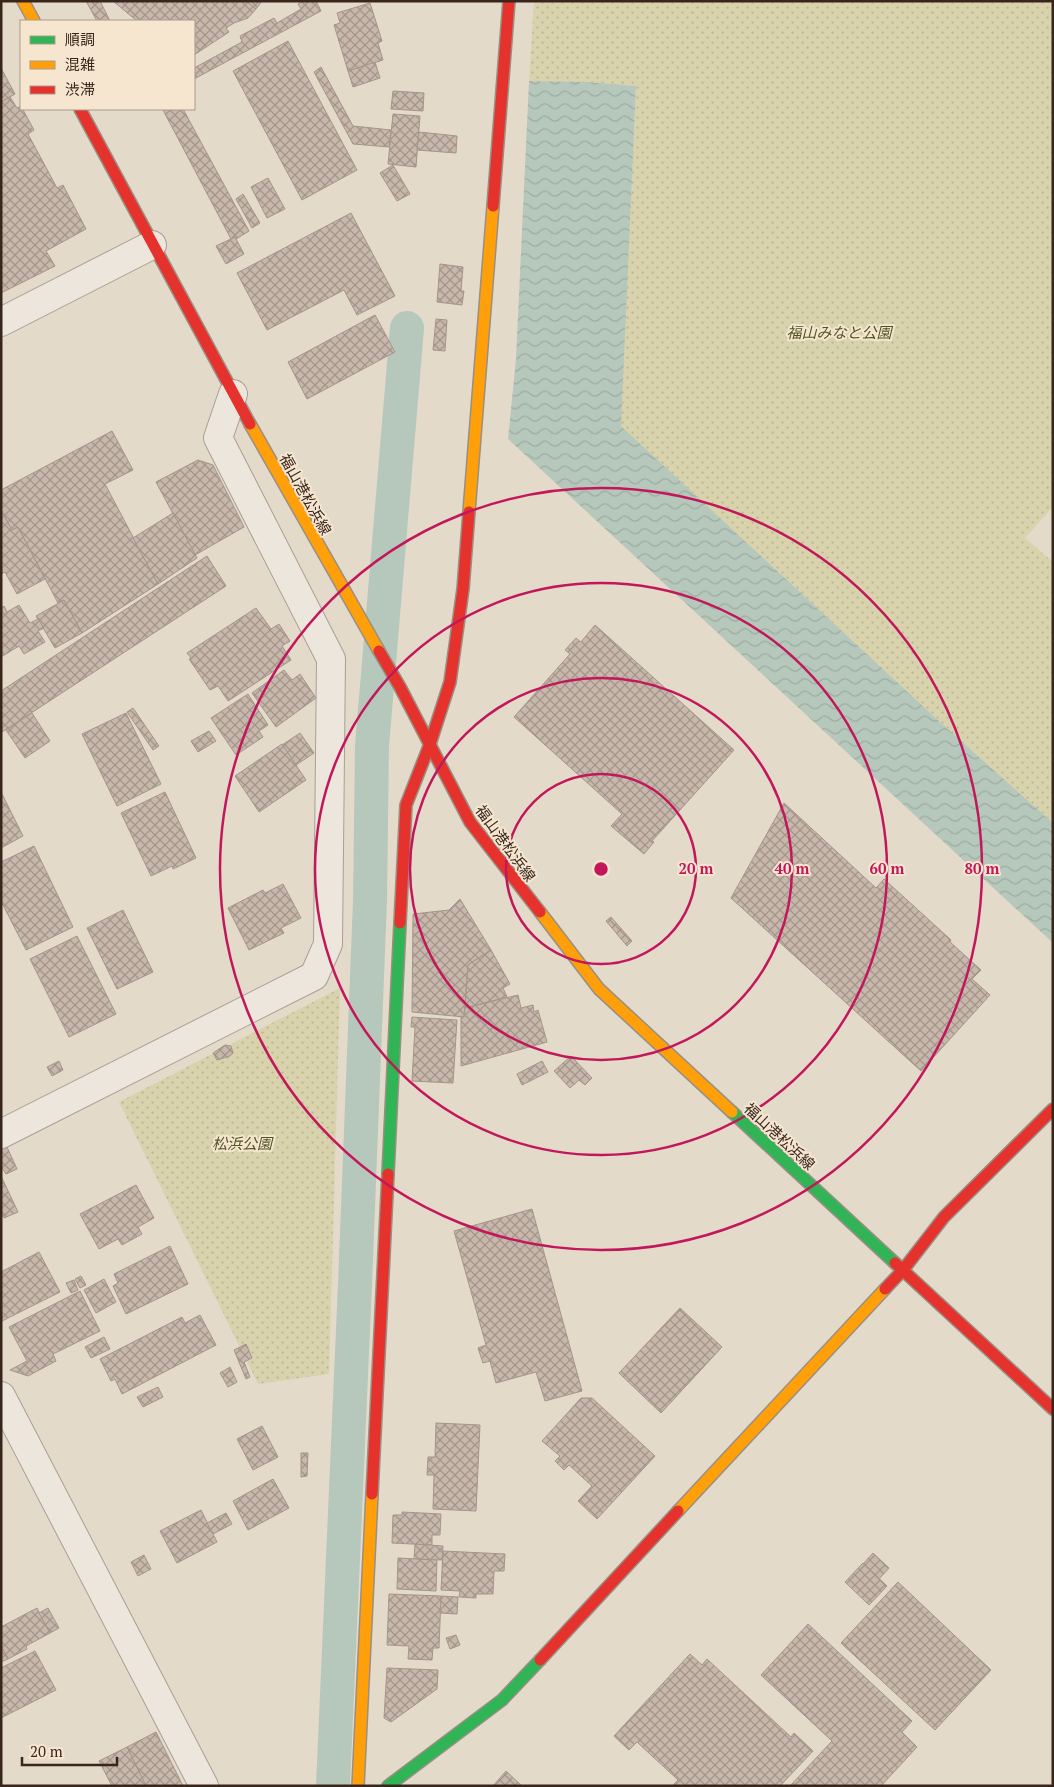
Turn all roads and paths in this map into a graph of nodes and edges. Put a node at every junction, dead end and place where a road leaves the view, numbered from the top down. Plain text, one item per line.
1 (23, 1) edge
2 (509, 1) edge
3 (33, 20) edge
4 (81, 110) edge
5 (152, 245) junction
6 (1, 322) edge
7 (233, 394) junction
8 (430, 744) junction
9 (1053, 1110) edge
10 (1, 1134) edge
11 (903, 1270) junction
12 (1, 1396) edge
13 (1053, 1409) edge
14 (204, 1786) edge
15 (358, 1786) edge
16 (388, 1786) edge

1 - 3 street
2 - 8 street
4 - 5 street, 福山港松浜線
5 - 6 street
5 - 7 street, 福山港松浜線
7 - 8 street, 福山港松浜線
7 - 10 street
8 - 11 street, 福山港松浜線
8 - 15 street
9 - 11 street
11 - 13 street, 福山港松浜線
11 - 16 street
12 - 14 street

